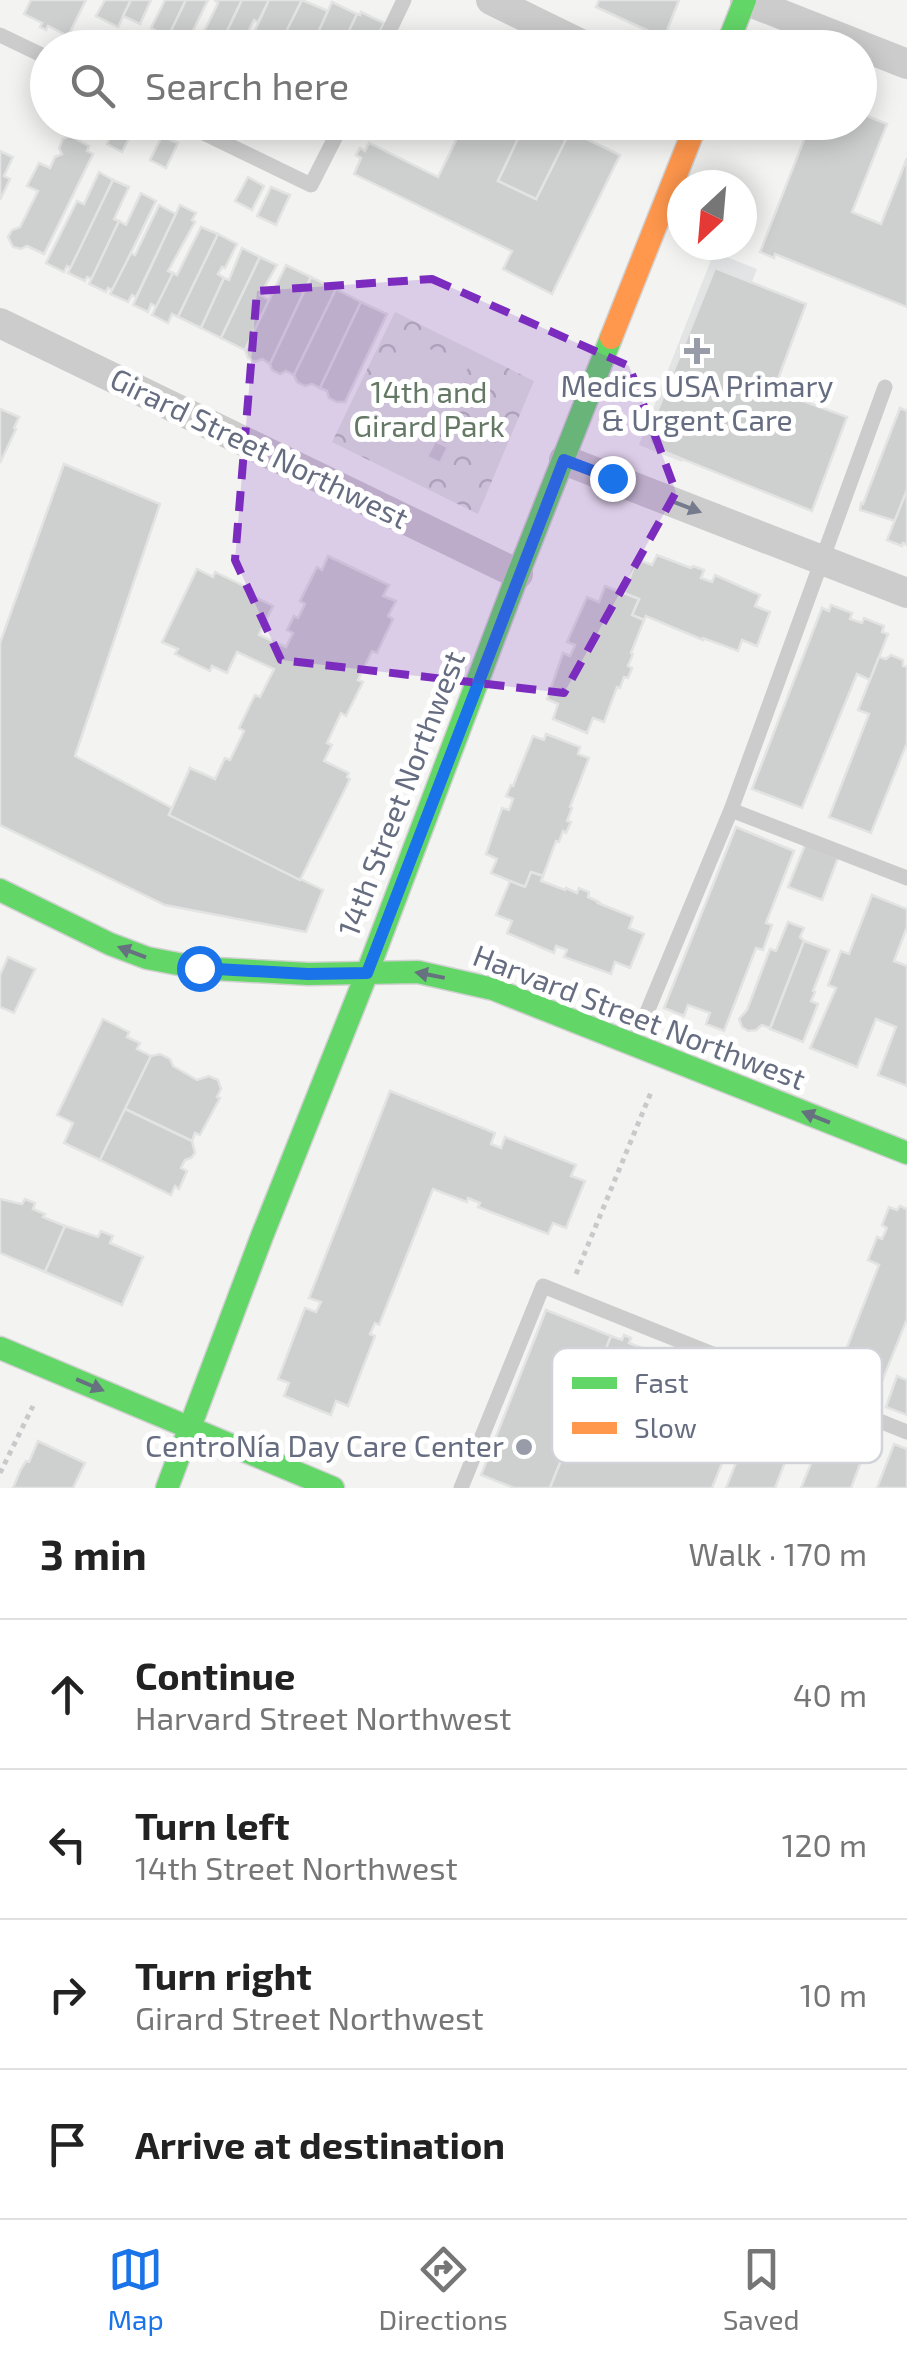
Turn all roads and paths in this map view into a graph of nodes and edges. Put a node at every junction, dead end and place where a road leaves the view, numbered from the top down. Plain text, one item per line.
1 (404, 0) edge
2 (491, 0) edge
3 (745, 0) edge
4 (389, 30) edge
5 (552, 30) edge
6 (733, 30) edge
7 (821, 30) edge
8 (0, 35) edge
9 (30, 49) edge
10 (877, 52) edge
11 (907, 64) edge
12 (219, 140) edge
13 (334, 140) edge
14 (689, 140) edge
15 (0, 323) edge
16 (885, 387) dead end
17 (564, 460) junction
18 (821, 559) junction
19 (518, 574) junction
20 (907, 594) edge
21 (731, 810) junction
22 (907, 878) edge
23 (0, 890) edge
24 (367, 973) junction
25 (634, 1044) junction
26 (666, 1057) junction
27 (907, 1152) edge
28 (567, 1295) junction
29 (0, 1348) edge
30 (699, 1348) edge
31 (33, 1406) dead end
32 (882, 1422) edge
33 (190, 1428) junction
34 (907, 1432) edge
35 (0, 1472) edge
36 (167, 1488) edge
37 (333, 1488) edge
38 (461, 1488) edge

1 - 4 lane
2 - 5 street
3 - 6 main road
3 - 7 street
8 - 9 lane
10 - 11 street
12 - 13 lane
14 - 17 main road, 14th Street Northwest
15 - 19 street, Girard Street Northwest
16 - 18 lane
17 -> 18 street
17 - 19 main road, 14th Street Northwest
18 - 20 street
18 - 21 lane
19 - 24 main road, 14th Street Northwest
21 - 22 lane
21 - 25 lane
24 -> 23 main road, Harvard Street Northwest
25 -> 24 main road, Harvard Street Northwest
24 - 33 main road, 14th Street Northwest
25 - 26 main road, Harvard Street Northwest
27 -> 26 main road, Harvard Street Northwest
26 - 28 path
28 - 30 lane
28 - 38 lane
29 -> 33 main road
31 - 35 path
32 - 34 lane
33 - 36 main road, 14th Street Northwest
33 - 37 main road

